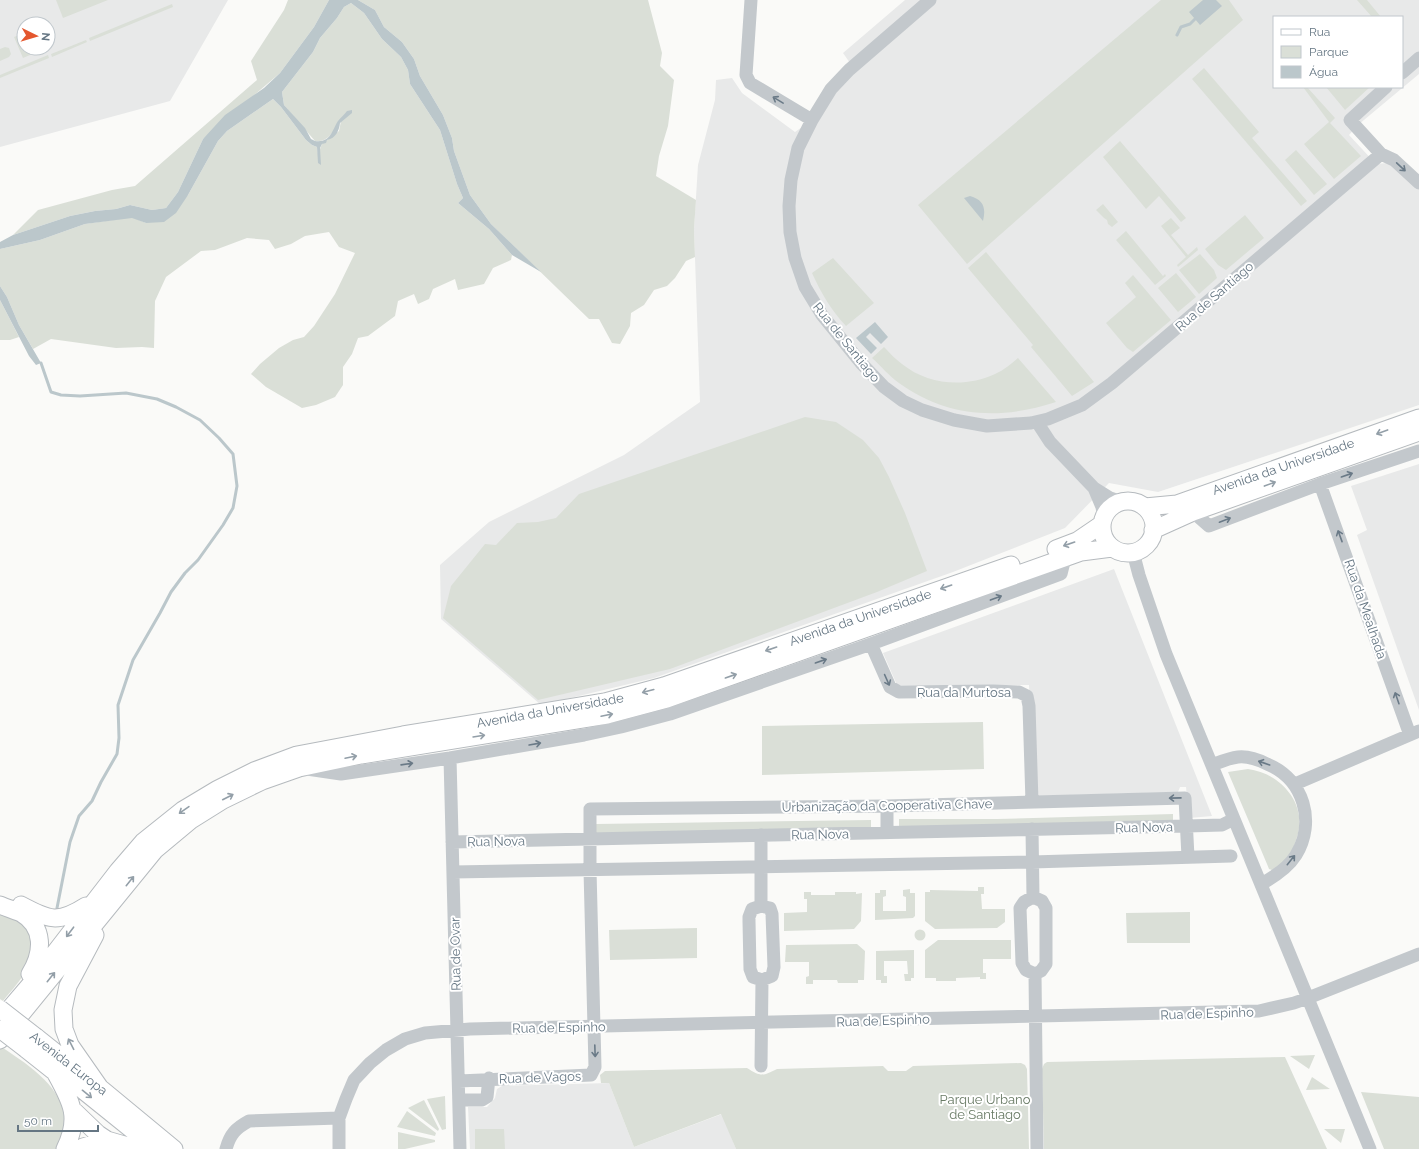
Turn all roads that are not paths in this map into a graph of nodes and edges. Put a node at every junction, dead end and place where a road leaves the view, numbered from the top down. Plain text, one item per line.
1 (751, 0) edge
2 (930, 0) edge
3 (1419, 58) edge
4 (1403, 72) edge
5 (1385, 88) edge
6 (812, 120) junction
7 (1381, 154) junction
8 (1419, 183) edge
9 (1419, 418) edge
10 (1037, 422) junction
11 (1419, 432) edge
12 (1419, 451) edge
13 (1320, 484) junction
14 (1094, 488) junction
15 (1122, 502) junction
16 (1145, 507) junction
17 (1193, 512) junction
18 (1103, 522) junction
19 (1154, 530) junction
20 (1112, 548) junction
21 (1133, 552) junction
22 (1065, 558) junction
23 (871, 644) junction
24 (1415, 733) edge
25 (450, 758) junction
26 (1212, 765) junction
27 (299, 768) junction
28 (1295, 784) junction
29 (1032, 802) junction
30 (887, 806) junction
31 (1234, 820) junction
32 (1187, 826) junction
33 (1032, 829) junction
34 (887, 833) junction
35 (761, 835) junction
36 (590, 840) junction
37 (452, 842) junction
38 (1231, 856) dead end
39 (1188, 857) junction
40 (1032, 862) junction
41 (761, 867) junction
42 (590, 870) junction
43 (453, 872) junction
44 (1261, 884) junction
45 (1033, 897) junction
46 (0, 898) edge
47 (100, 906) junction
48 (762, 906) junction
49 (5, 908) edge
50 (1419, 954) edge
51 (1035, 974) junction
52 (762, 980) junction
53 (1308, 998) junction
54 (7, 1006) edge
55 (1035, 1017) junction
56 (0, 1020) edge
57 (762, 1024) junction
58 (594, 1026) junction
59 (0, 1029) edge
60 (457, 1030) junction
61 (0, 1040) edge
62 (31, 1043) junction
63 (762, 1066) dead end
64 (55, 1072) junction
65 (489, 1078) junction
66 (459, 1080) junction
67 (100, 1088) junction
68 (459, 1100) junction
69 (73, 1110) junction
70 (339, 1118) junction
71 (107, 1140) junction
72 (134, 1148) edge
73 (65, 1149) edge
74 (80, 1149) edge
75 (156, 1149) edge
76 (174, 1149) edge
77 (226, 1149) edge
78 (339, 1149) edge
79 (460, 1149) edge
80 (1038, 1149) edge
81 (1370, 1149) edge

6 -> 1 street
2 - 6 street, Rua de Santiago
3 - 4 street
5 - 7 street
6 - 10 street, Rua de Santiago
7 -> 8 street
7 - 10 street, Rua de Santiago
9 -> 16 main road, Avenida da Universidade
10 - 14 street
17 -> 11 main road, Avenida da Universidade
13 -> 12 street
17 -> 13 street
24 -> 13 street, Rua da Mealhada
14 - 15 street
14 - 18 street
15 - 16 main road
15 - 18 main road
16 - 19 main road
17 - 19 main road, Avenida da Universidade
18 - 20 main road
18 -> 47 main road, Avenida da Universidade
19 - 21 main road
20 - 21 main road
20 - 22 main road, Avenida da Universidade
21 - 26 street
23 -> 22 street, Avenida da Universidade
27 -> 22 main road, Avenida da Universidade
25 -> 23 street, Avenida da Universidade
23 -> 29 street, Rua da Murtosa
24 - 28 street
27 -> 25 street, Avenida da Universidade
25 - 37 street, Rua de Ovar
28 -> 26 street
26 - 31 street
47 -> 27 main road, Avenida da Universidade
44 -> 28 street
29 - 30 street, Urbanização da Cooperativa Chave
32 -> 29 street, Urbanização da Cooperativa Chave
30 - 34 street
30 - 36 street, Urbanização da Cooperativa Chave
31 - 32 street, Rua Nova
31 - 44 street
32 - 33 street, Rua Nova
32 - 39 street, Rua Nova
33 - 34 street, Rua Nova
33 - 40 street
34 - 35 street, Rua Nova
35 - 36 street, Rua Nova
35 - 41 street
36 - 37 street, Rua Nova
36 - 42 street
37 - 43 street, Rua de Ovar
38 - 39 street
39 - 40 street
40 - 41 street
40 - 45 street
41 - 42 street
41 - 48 street
42 - 43 street
42 - 58 street
43 - 60 street, Rua de Ovar
44 - 53 street
45 - 51 street
45 - 51 street
46 - 47 main road
47 -> 54 main road
61 -> 47 main road
67 -> 47 main road
48 - 52 street
48 - 52 street
49 - 54 main road
50 - 53 street, Rua de Espinho
51 - 55 street
52 - 57 street
53 - 55 street, Rua de Espinho
53 - 81 street
54 - 56 main road
54 - 62 main road, Avenida Europa, bridge
55 - 57 street, Rua de Espinho
55 - 80 street
57 - 58 street, Rua de Espinho
57 - 63 street
58 - 60 street, Rua de Espinho
58 -> 65 street, Rua de Vagos
59 - 62 main road, Avenida Europa, bridge
60 - 66 street, Rua de Ovar
60 - 70 street, Rua de Espinho
62 - 64 main road, Avenida Europa
62 - 67 main road, Avenida Europa
64 - 69 main road
64 -> 75 main road, Avenida Europa
65 - 66 street, Rua de Vagos
65 - 68 street, Rua de Vagos
66 - 68 street, Rua de Ovar
67 - 76 main road, Avenida Europa
68 - 79 street, Rua de Ovar
69 - 71 main road
69 - 73 main road
70 - 77 street
70 - 78 street
71 - 72 main road
71 - 74 main road

